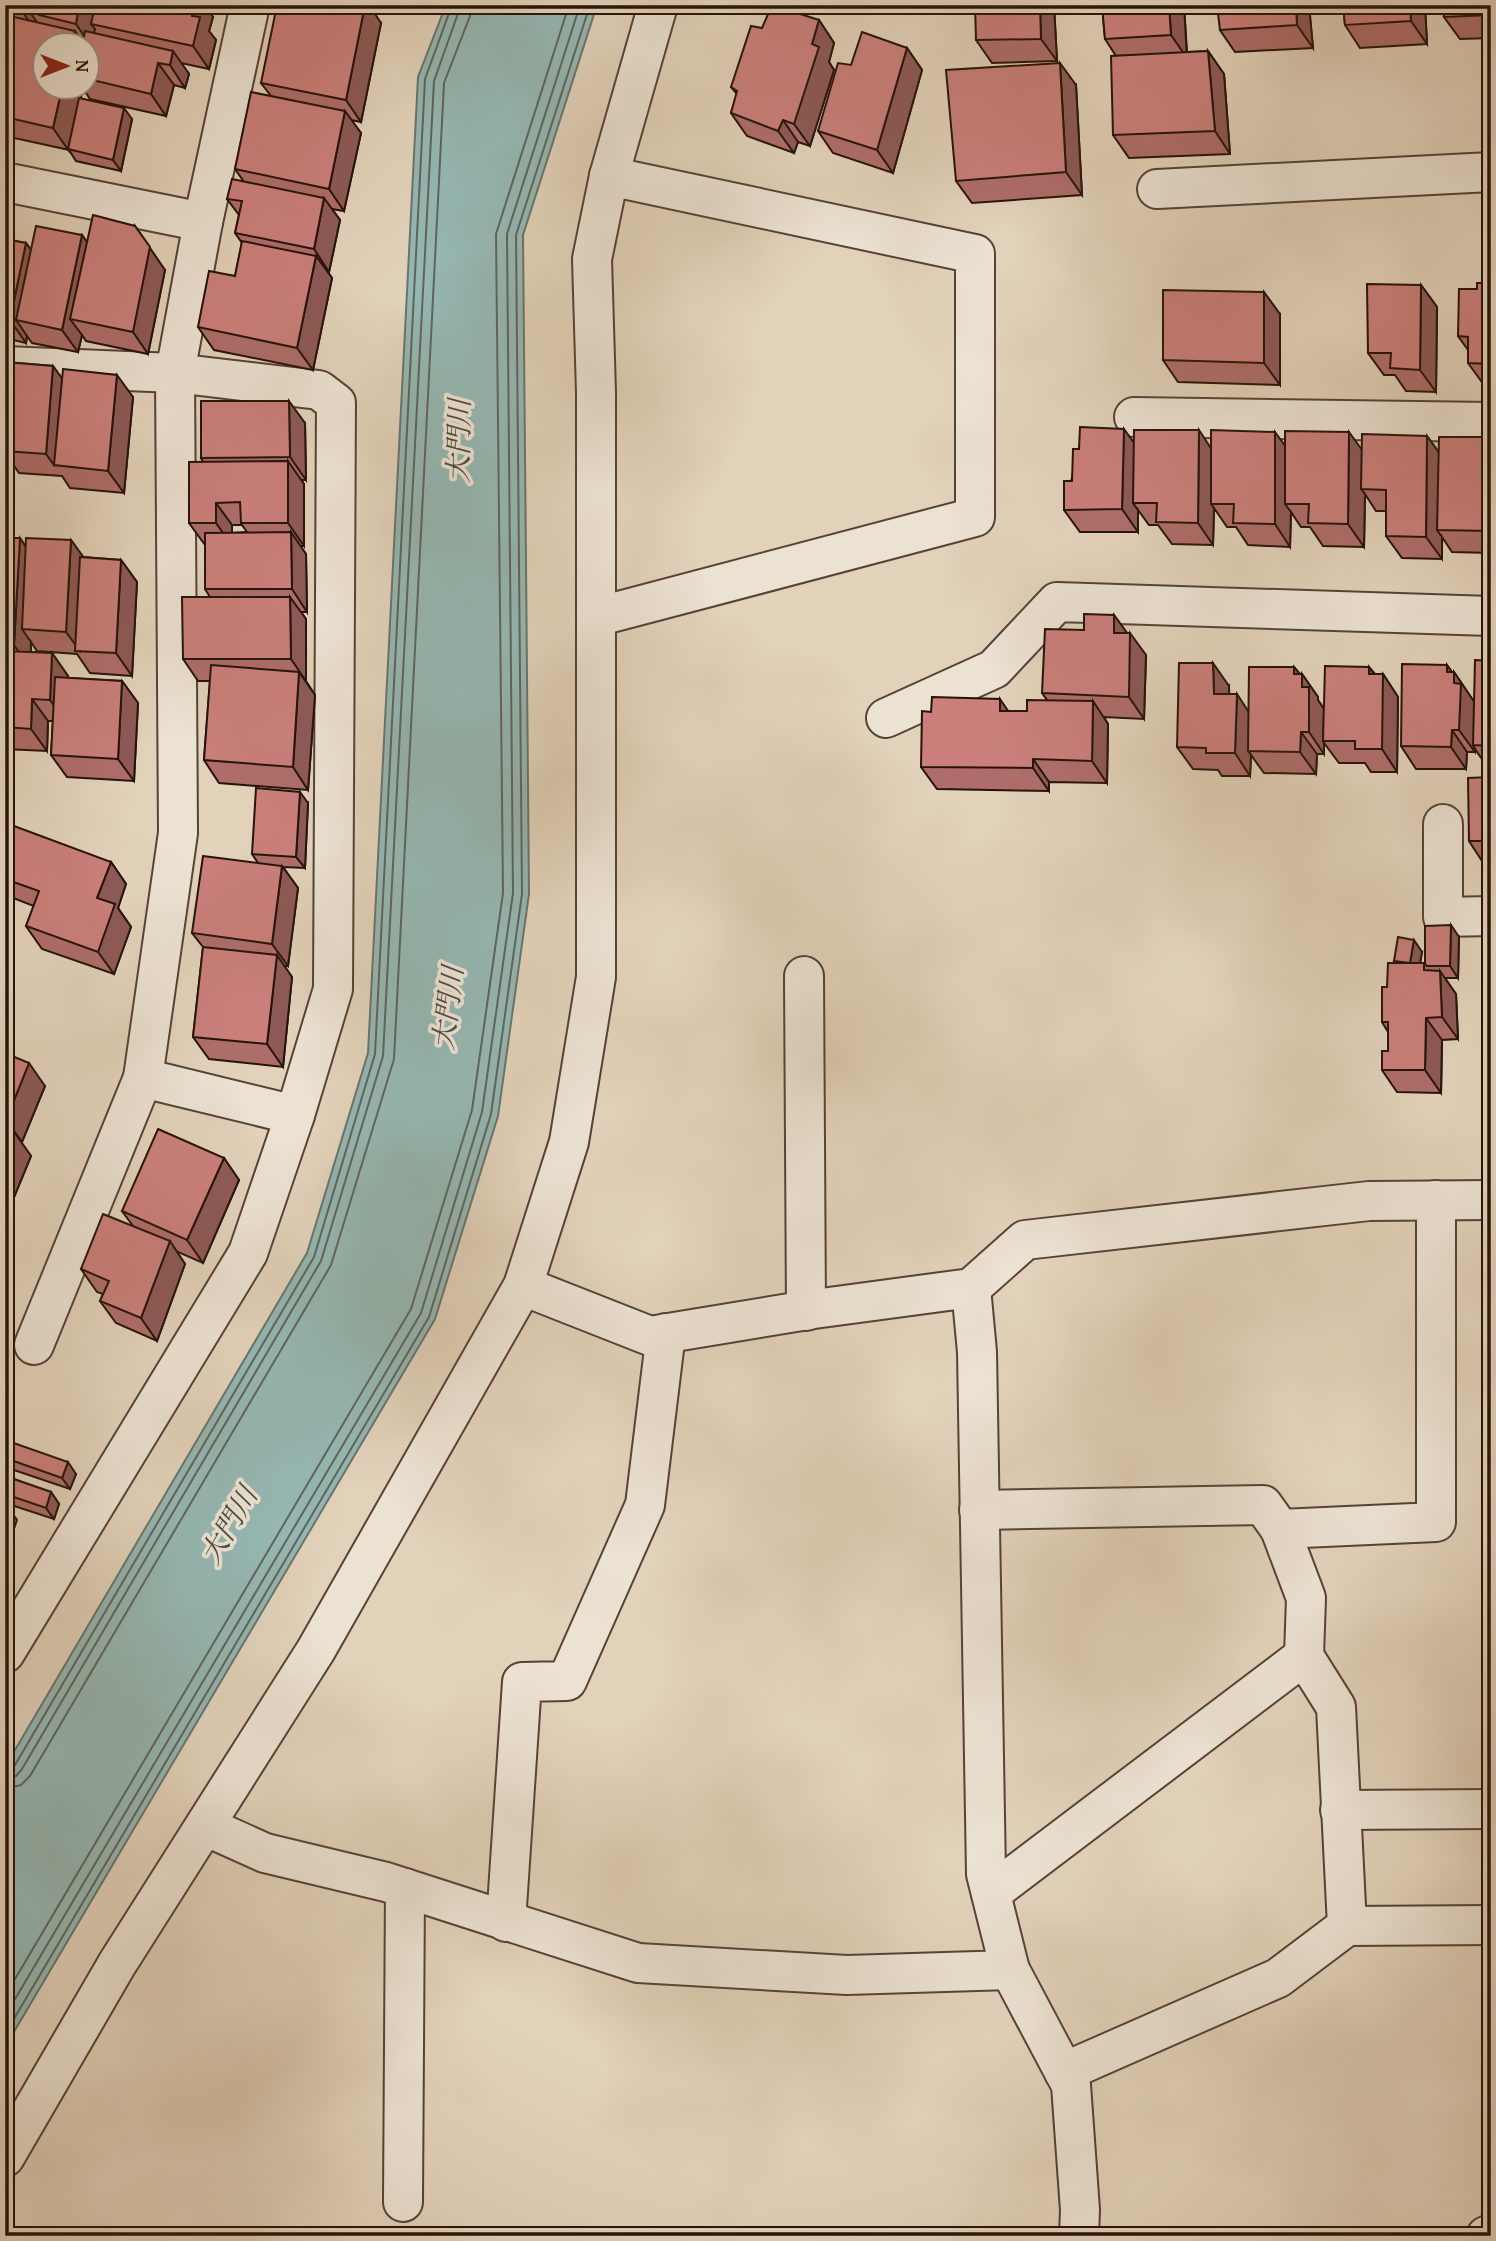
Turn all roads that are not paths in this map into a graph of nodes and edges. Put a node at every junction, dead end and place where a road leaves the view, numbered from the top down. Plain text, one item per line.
1 (250, 5) edge
2 (658, 5) edge
3 (1491, 172) edge
4 (609, 176) junction
5 (5, 182) edge
6 (1157, 189) dead end
7 (203, 222) junction
8 (5, 366) edge
9 (175, 373) junction
10 (1134, 417) dead end
11 (1491, 422) edge
12 (1491, 616) edge
13 (596, 617) junction
14 (887, 718) dead end
15 (1443, 824) dead end
16 (1491, 915) edge
17 (804, 976) dead end
18 (144, 1078) junction
19 (295, 1115) junction
20 (1436, 1200) junction
21 (1491, 1200) edge
22 (523, 1286) junction
23 (971, 1288) junction
24 (806, 1311) junction
25 (666, 1333) junction
26 (34, 1345) dead end
27 (979, 1510) junction
28 (1280, 1529) junction
29 (5, 1653) edge
30 (1304, 1656) junction
31 (1491, 1809) edge
32 (1340, 1810) junction
33 (205, 1825) junction
34 (405, 1888) junction
35 (991, 1893) junction
36 (506, 1922) junction
37 (1491, 1925) edge
38 (1347, 1926) junction
39 (1010, 1970) junction
40 (1064, 2072) junction
41 (5, 2157) edge
42 (403, 2202) dead end
43 (1079, 2236) edge

1 - 7 street
2 - 4 street
3 - 6 street
4 - 13 street
4 - 13 street
5 - 7 street
7 - 9 street
8 - 9 street
9 - 18 street
9 - 19 street
10 - 11 street
12 - 14 street
13 - 22 street
15 - 16 street
17 - 24 street
18 - 19 street
18 - 26 street
19 - 29 street
20 - 21 street
20 - 23 street
20 - 28 street
22 - 25 street
22 - 33 street
23 - 24 street
23 - 27 street
24 - 25 street
25 - 36 street
27 - 28 street
27 - 35 street
28 - 30 street
30 - 32 street
30 - 35 street
31 - 32 street
32 - 38 street
33 - 34 street
33 - 41 street
34 - 36 street
34 - 42 street
35 - 39 street
36 - 39 street
37 - 38 street
38 - 40 street
39 - 40 street
40 - 43 street

